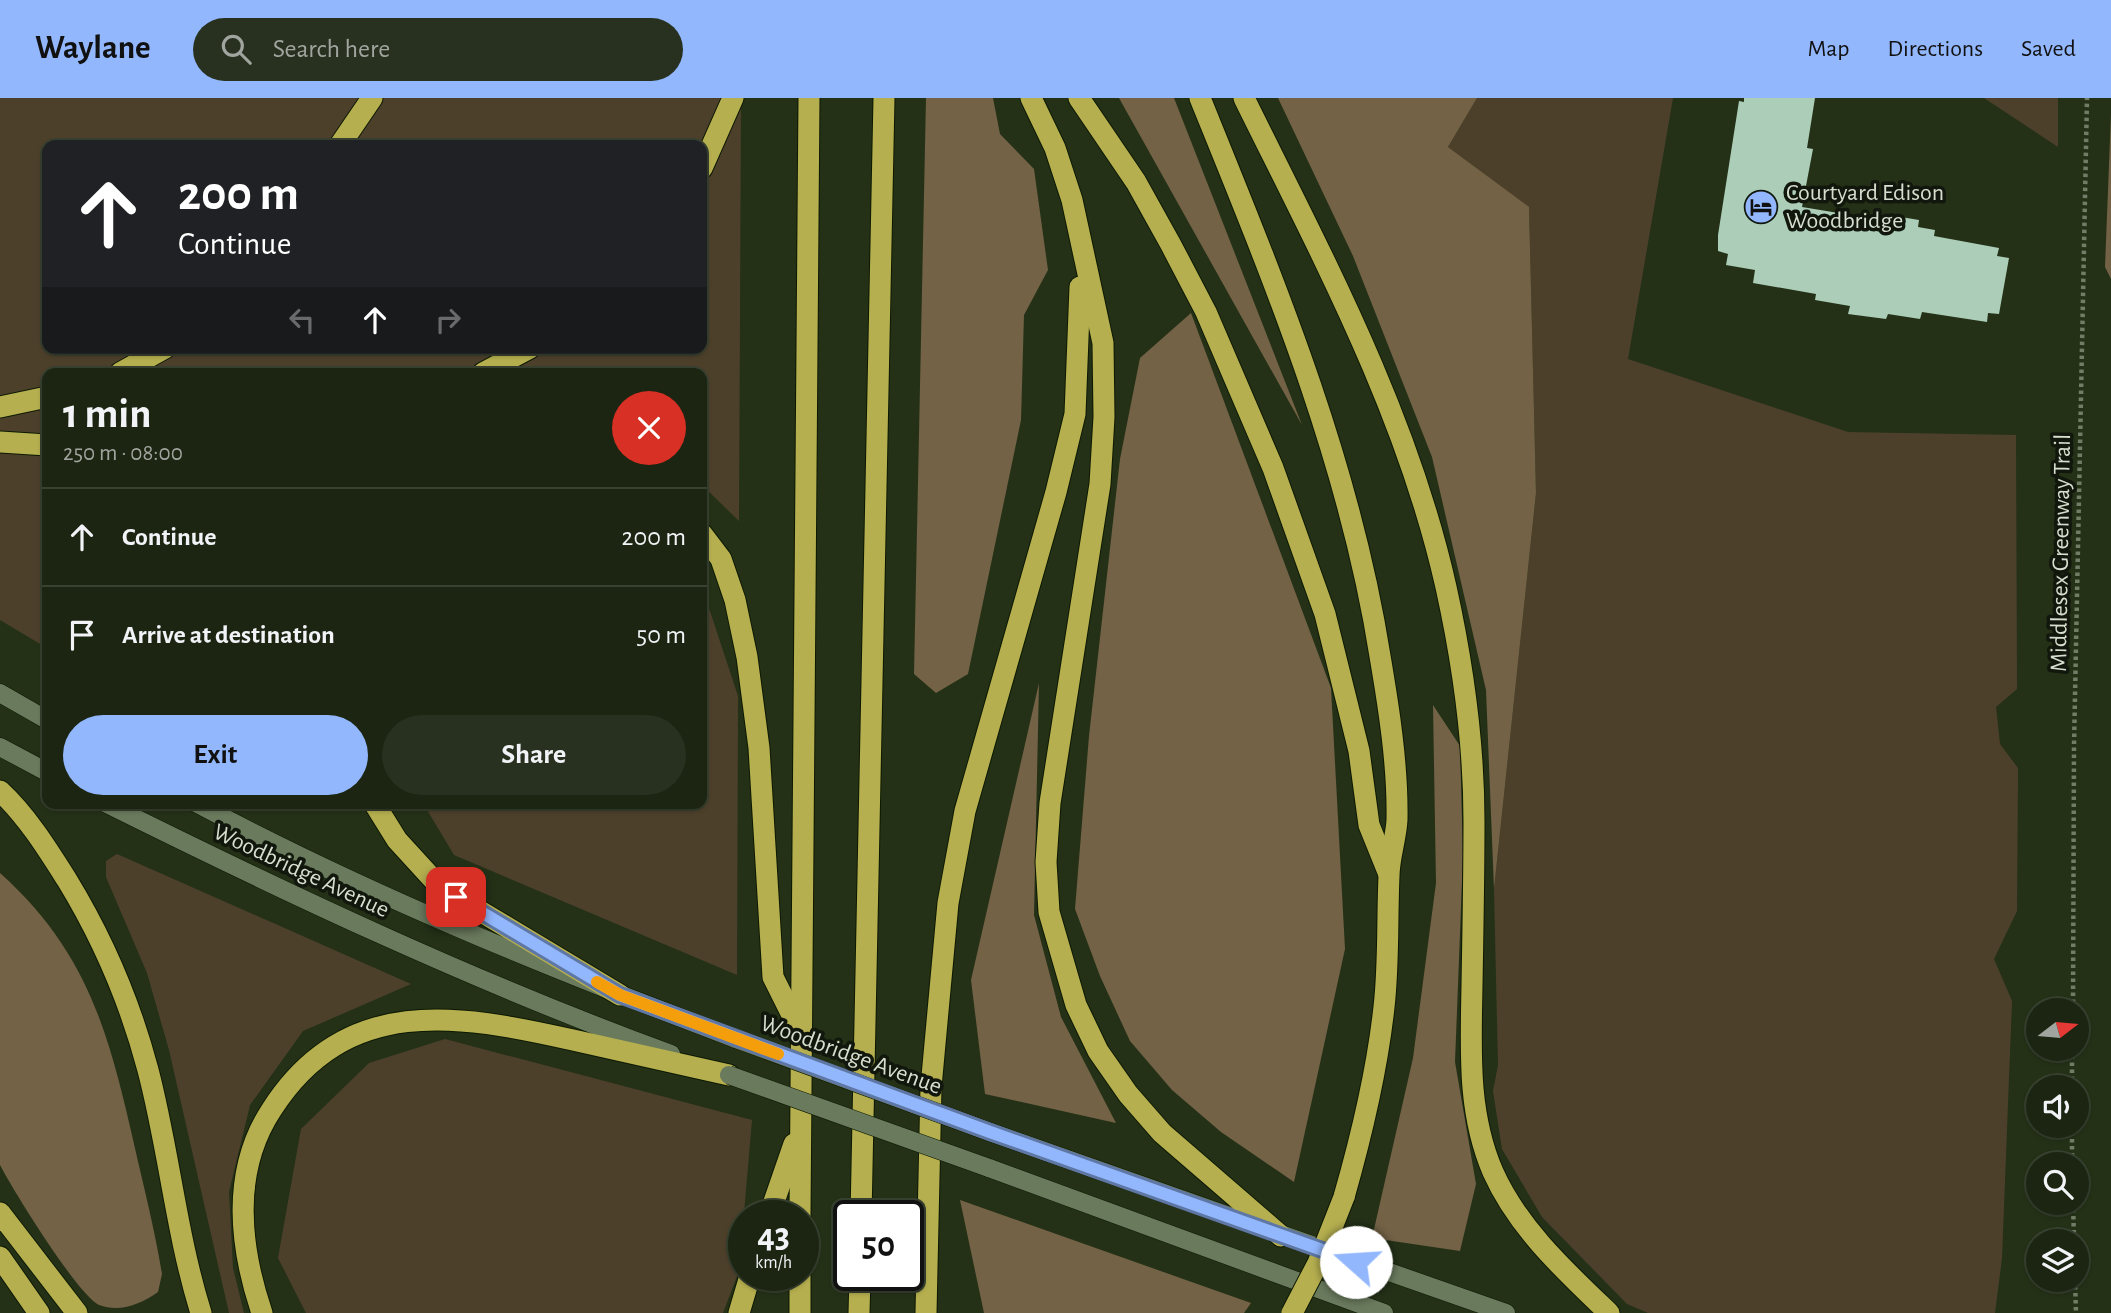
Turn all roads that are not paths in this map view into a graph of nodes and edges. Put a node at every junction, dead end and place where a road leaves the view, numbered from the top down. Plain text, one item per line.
1 (372, 98) edge
2 (733, 98) edge
3 (809, 98) edge
4 (884, 98) edge
5 (1031, 98) edge
6 (1079, 98) edge
7 (1200, 98) edge
8 (1244, 98) edge
9 (343, 140) edge
10 (707, 159) edge
11 (1080, 250) junction
12 (154, 354) edge
13 (519, 354) edge
14 (129, 368) edge
15 (493, 368) edge
16 (42, 398) edge
17 (0, 407) edge
18 (0, 442) edge
19 (42, 445) edge
20 (707, 541) edge
21 (0, 693) edge
22 (42, 717) edge
23 (0, 747) edge
24 (42, 769) edge
25 (0, 791) edge
26 (118, 809) edge
27 (208, 809) edge
28 (378, 809) edge
29 (1388, 874) junction
30 (620, 995) junction
31 (801, 1034) junction
32 (729, 1075) junction
33 (799, 1128) junction
34 (774, 1200) edge
35 (800, 1200) edge
36 (861, 1200) edge
37 (0, 1213) edge
38 (1281, 1236) junction
39 (0, 1257) edge
40 (746, 1291) edge
41 (800, 1291) edge
42 (860, 1291) edge
43 (38, 1313) edge
44 (76, 1313) edge
45 (201, 1313) edge
46 (262, 1313) edge
47 (739, 1313) edge
48 (800, 1313) edge
49 (859, 1313) edge
50 (926, 1313) edge
51 (1292, 1313) edge
52 (1384, 1313) edge
53 (1506, 1313) edge
54 (1609, 1313) edge

1 - 9 highway
2 - 10 highway
3 - 31 highway
4 - 36 highway
5 - 11 highway
6 - 29 highway
7 - 29 highway
8 - 54 highway
11 - 38 highway
11 - 50 highway
12 - 14 highway
13 - 15 highway
16 - 17 highway
18 - 19 highway
20 - 31 highway
21 - 22 main road
23 - 24 main road
25 - 45 highway
26 - 32 main road, Woodbridge Avenue
27 - 30 main road, Woodbridge Avenue
28 - 30 highway
29 - 51 highway, bridge
30 - 38 main road, Woodbridge Avenue, bridge
31 - 33 highway
32 - 46 highway
32 - 52 main road, Woodbridge Avenue, bridge
33 - 34 highway
33 - 35 highway
37 - 44 highway
38 - 53 main road, Woodbridge Avenue
39 - 43 highway
40 - 47 highway
41 - 48 highway
42 - 49 highway

